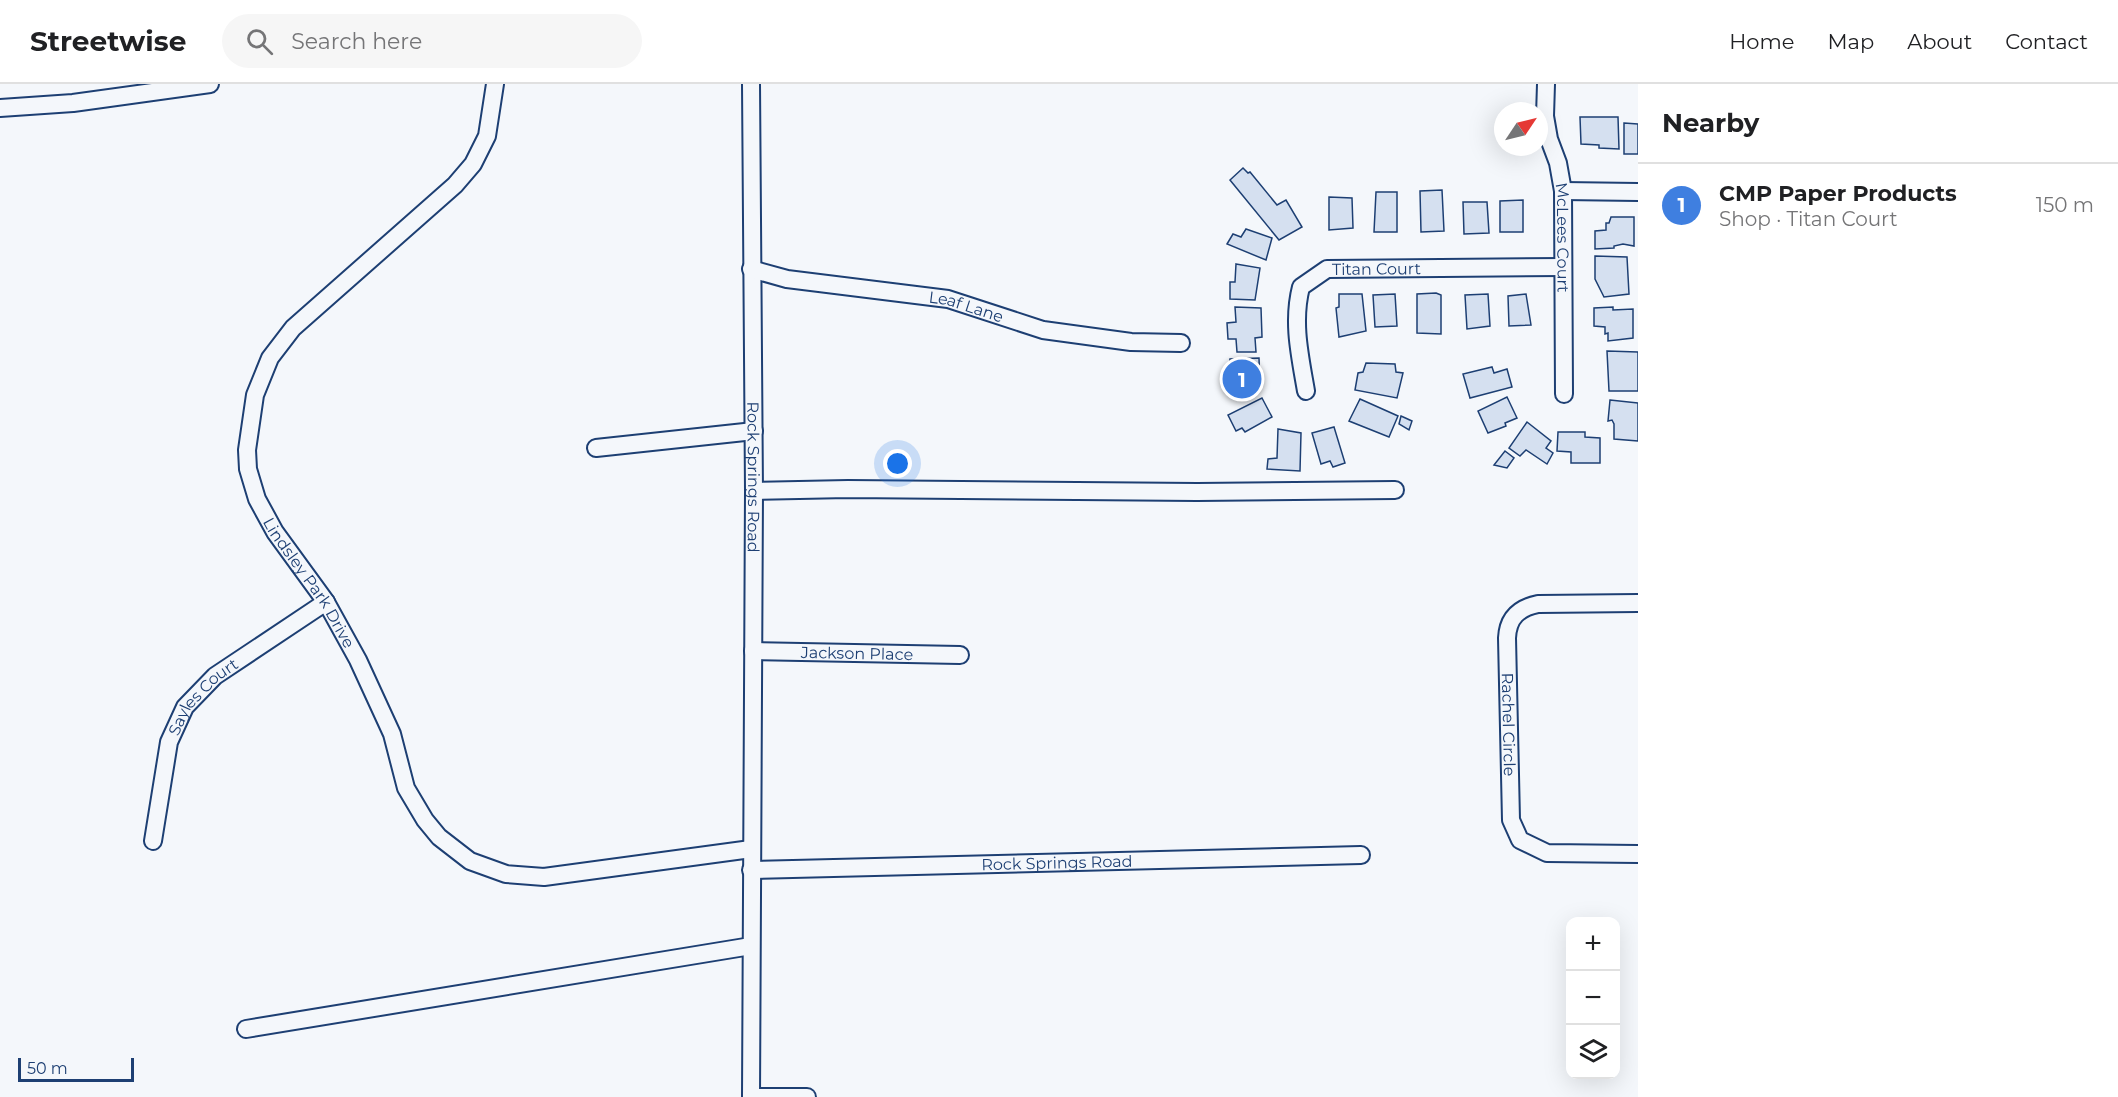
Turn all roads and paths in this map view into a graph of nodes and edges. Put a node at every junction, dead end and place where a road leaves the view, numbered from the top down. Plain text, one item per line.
1 (210, 84) edge
2 (495, 84) edge
3 (751, 84) edge
4 (1546, 84) edge
5 (0, 108) edge
6 (1563, 191) junction
7 (1638, 192) edge
8 (1563, 267) junction
9 (751, 268) junction
10 (1181, 343) dead end
11 (1306, 391) dead end
12 (1564, 394) dead end
13 (754, 431) junction
14 (596, 448) dead end
15 (1395, 490) dead end
16 (754, 491) junction
17 (326, 602) junction
18 (1638, 603) edge
19 (753, 651) junction
20 (960, 655) dead end
21 (153, 841) dead end
22 (751, 849) junction
23 (1638, 854) edge
24 (1361, 855) dead end
25 (751, 870) junction
26 (751, 946) junction
27 (246, 1029) dead end
28 (751, 1097) edge
29 (807, 1097) edge

1 - 5 street
2 - 17 street, Lindsley Park Drive
3 - 9 street, Rock Springs Road
4 - 6 street, McLees Court
6 - 7 street
6 - 8 street, McLees Court
8 - 11 street, Titan Court
8 - 12 street, McLees Court
9 - 10 street, Leaf Lane
9 - 13 street, Rock Springs Road
13 - 14 street
13 - 16 street, Rock Springs Road
15 - 16 street
16 - 19 street, Rock Springs Road
17 - 21 street, Sayles Court
17 - 22 street, Lindsley Park Drive
18 - 23 street, Rachel Circle
19 - 20 street, Jackson Place
19 - 22 street, Rock Springs Road
22 - 25 street, Rock Springs Road
24 - 25 street, Rock Springs Road
25 - 26 street, Rock Springs Road
26 - 27 street
26 - 28 street, Rock Springs Road
28 - 29 street

